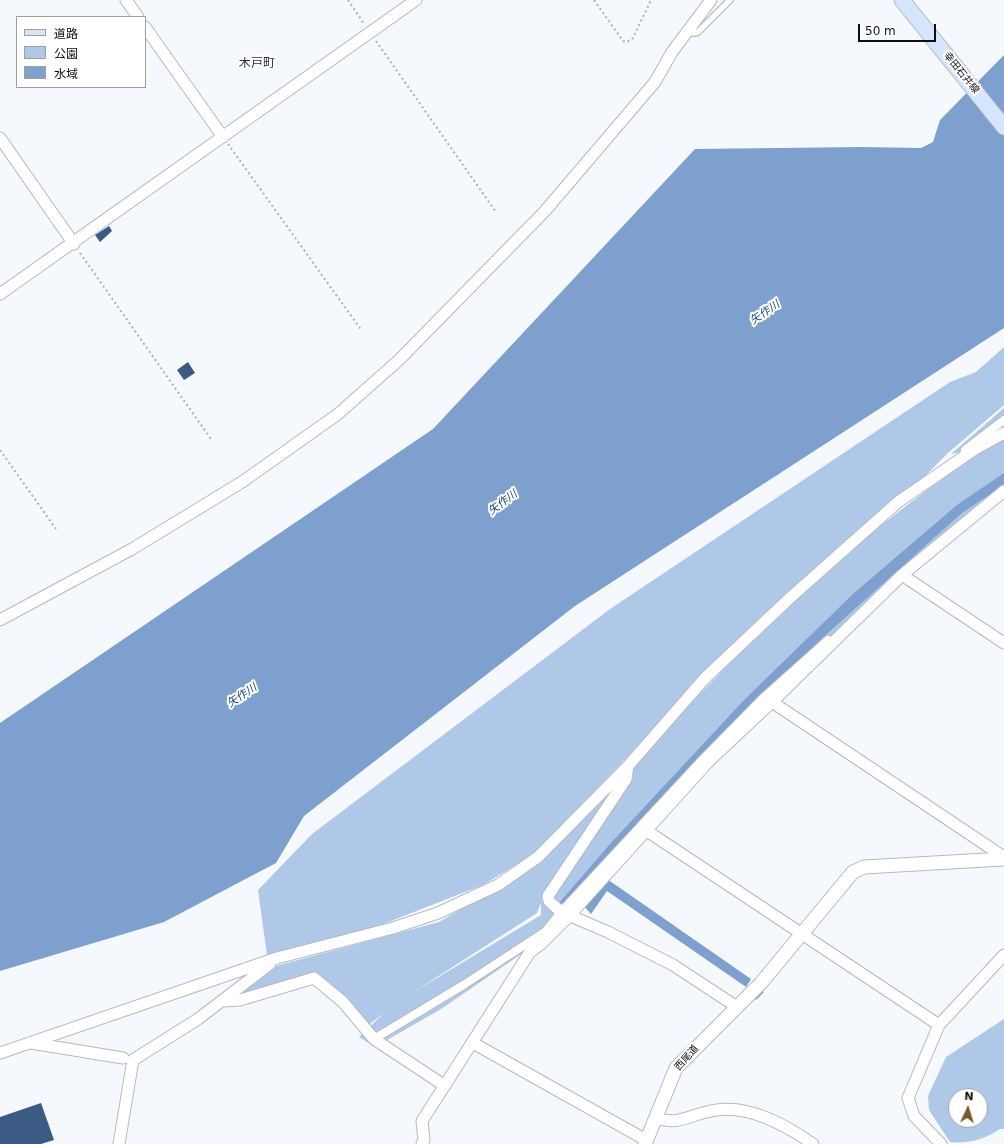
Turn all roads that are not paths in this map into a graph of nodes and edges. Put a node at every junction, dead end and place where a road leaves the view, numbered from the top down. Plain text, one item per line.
1 (126, 0) edge
2 (416, 0) edge
3 (711, 0) edge
4 (730, 0) edge
5 (902, 0) edge
6 (137, 16) edge
7 (146, 28) edge
8 (687, 30) junction
9 (1004, 128) edge
10 (223, 137) junction
11 (0, 138) edge
12 (74, 244) junction
13 (0, 294) edge
14 (1004, 420) edge
15 (1004, 432) edge
16 (962, 458) junction
17 (1004, 487) edge
18 (1004, 491) edge
19 (902, 575) junction
20 (0, 620) edge
21 (1004, 644) edge
22 (772, 702) junction
23 (628, 766) junction
24 (647, 830) junction
25 (1004, 858) edge
26 (565, 914) junction
27 (801, 934) junction
28 (1004, 955) edge
29 (277, 958) junction
30 (223, 1001) junction
31 (737, 1007) junction
32 (940, 1025) junction
33 (374, 1039) junction
34 (27, 1043) junction
35 (473, 1043) junction
36 (0, 1053) edge
37 (123, 1058) dead end
38 (445, 1086) junction
39 (656, 1118) junction
40 (646, 1142) edge
41 (119, 1144) edge
42 (422, 1144) edge
43 (813, 1144) edge
44 (940, 1144) edge

1 - 6 street
2 - 10 street
3 - 8 street
4 - 8 lane
5 - 9 main road, 幸田石井線
7 - 10 street
8 - 20 street
10 - 12 street
11 - 12 street
12 - 13 street
14 - 16 street
15 - 16 street
16 - 23 street
17 - 26 street
18 - 19 street
19 - 21 street
19 - 22 street
22 - 24 street
22 - 25 street
23 - 26 street
23 - 29 street
24 - 26 street
24 - 27 street
25 - 27 street, 西尾道
26 - 31 street
26 - 33 street
26 - 35 street
27 - 31 street, 西尾道
27 - 32 street
28 - 32 street
29 - 30 street
29 - 34 street
30 - 33 street
30 - 41 street
31 - 39 street, 西尾道
32 - 44 street
33 - 38 street
34 - 36 street
34 - 37 street
35 - 38 street
35 - 40 street
38 - 42 street
39 - 40 street, 西尾道
39 - 43 street

